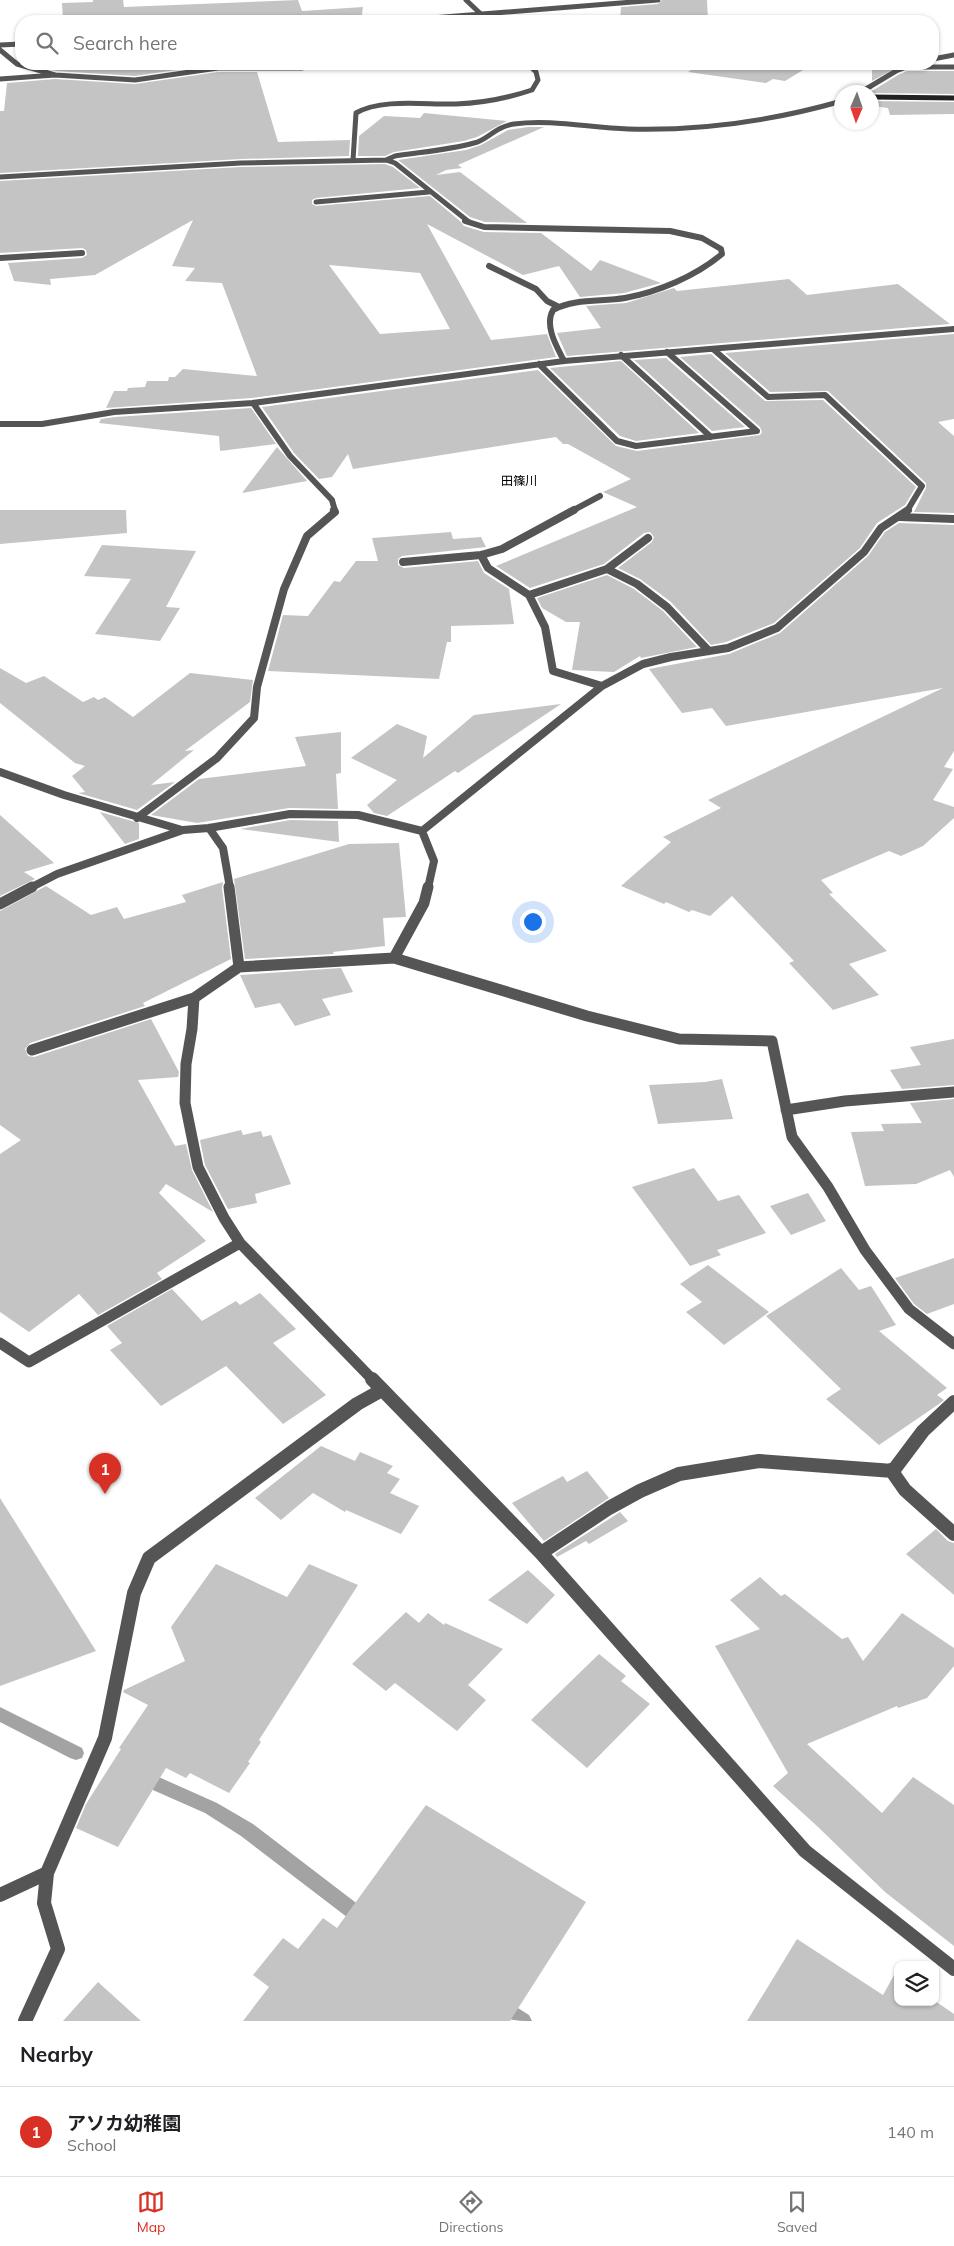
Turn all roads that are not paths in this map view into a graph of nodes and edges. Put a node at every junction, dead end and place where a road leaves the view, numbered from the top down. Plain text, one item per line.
1 (466, 0) edge
2 (658, 0) edge
3 (482, 15) joint
4 (15, 44) edge
5 (0, 45) edge
6 (0, 50) edge
7 (954, 55) edge
8 (939, 58) edge
9 (15, 62) edge
10 (939, 67) edge
11 (954, 67) edge
12 (38, 70) edge
13 (204, 70) edge
14 (534, 70) edge
15 (899, 70) edge
16 (55, 75) junction
17 (0, 79) edge
18 (873, 85) edge
19 (879, 97) edge
20 (954, 98) edge
21 (834, 103) edge
22 (353, 160) junction
23 (386, 160) junction
24 (0, 177) edge
25 (429, 192) junction
26 (316, 202) dead end
27 (82, 253) dead end
28 (0, 258) edge
29 (488, 266) dead end
30 (559, 307) junction
31 (954, 329) edge
32 (713, 349) junction
33 (667, 352) junction
34 (622, 355) junction
35 (564, 361) junction
36 (539, 364) junction
37 (253, 403) junction
38 (0, 424) edge
39 (711, 436) junction
40 (600, 496) dead end
41 (898, 517) junction
42 (954, 520) edge
43 (648, 538) dead end
44 (480, 555) junction
45 (403, 562) dead end
46 (607, 568) junction
47 (529, 595) junction
48 (709, 651) junction
49 (602, 686) junction
50 (0, 772) edge
51 (137, 818) junction
52 (209, 828) junction
53 (183, 830) junction
54 (422, 831) junction
55 (0, 904) edge
56 (394, 958) junction
57 (239, 967) junction
58 (194, 998) junction
59 (32, 1050) dead end
60 (954, 1092) edge
61 (786, 1110) junction
62 (240, 1243) junction
63 (0, 1343) edge
64 (954, 1344) edge
65 (382, 1390) junction
66 (954, 1402) edge
67 (890, 1470) junction
68 (954, 1534) edge
69 (541, 1552) junction
70 (47, 1873) junction
71 (0, 1894) edge
72 (954, 1969) edge
73 (25, 2021) edge

1 - 3 street
2 - 3 street
4 - 5 street
6 - 9 street
7 - 8 street
10 - 11 street
12 - 16 street
13 - 16 street
14 - 22 street
15 - 18 street
16 - 17 street
19 - 20 street
21 - 23 street
22 - 23 street
22 - 24 street
23 - 25 street
25 - 26 street
25 - 30 street
27 - 28 street
29 - 30 street
30 - 35 street
31 - 32 street
32 - 33 street
32 - 41 street
33 - 34 street
33 - 39 street
34 - 35 street
34 - 39 street
35 - 36 street
36 - 37 street
36 - 39 street
37 - 38 street
37 - 51 street
40 - 44 street
41 - 42 street
41 - 48 street
43 - 46 street
44 - 45 street
44 - 47 street
46 - 47 street
46 - 48 street
47 - 49 street
48 - 49 street
49 - 54 street
50 - 51 street
51 - 53 street
52 - 53 street
52 - 54 street
52 - 57 street
53 - 55 street
54 - 56 street
56 - 57 street
56 - 61 street
57 - 58 street
58 - 59 street
58 - 62 street
60 - 61 street
61 - 64 street
62 - 63 street
62 - 65 street
65 - 69 street
65 - 70 street
66 - 67 street
67 - 68 street
67 - 69 street
69 - 72 street
70 - 71 street
70 - 73 street

